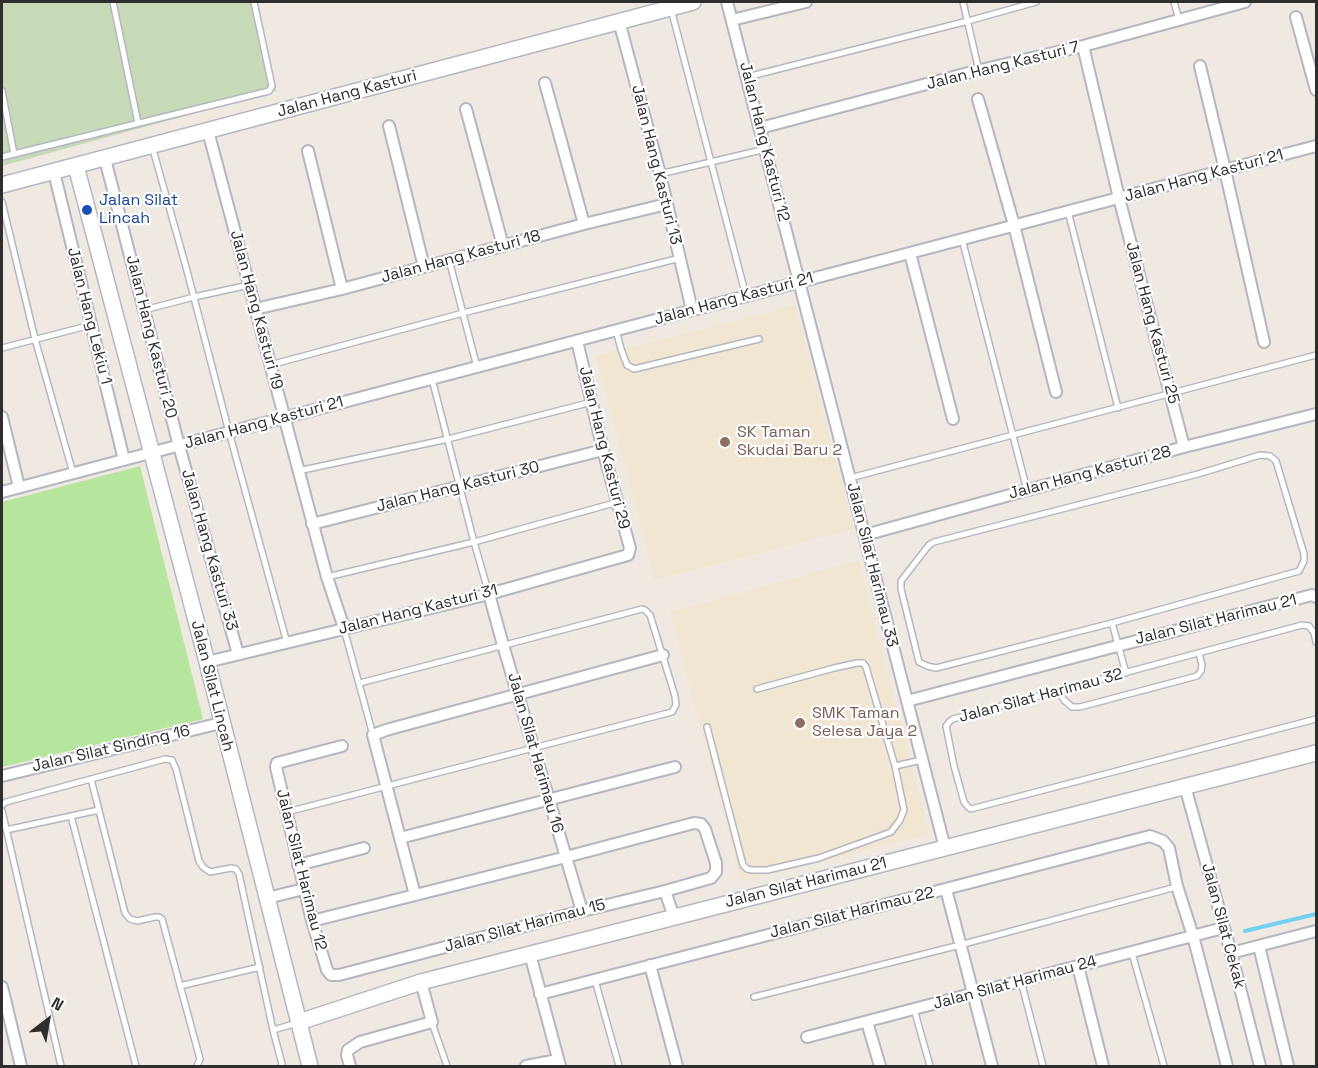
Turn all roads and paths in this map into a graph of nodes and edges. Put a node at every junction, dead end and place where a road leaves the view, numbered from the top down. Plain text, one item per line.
1 (113, 2) edge
2 (254, 2) edge
3 (693, 2) edge
4 (728, 2) edge
5 (806, 2) edge
6 (963, 2) edge
7 (1036, 2) edge
8 (1174, 2) edge
9 (1245, 2) edge
10 (670, 8) junction
11 (1296, 17) dead end
12 (732, 20) junction
13 (1179, 20) junction
14 (619, 21) junction
15 (968, 21) junction
16 (1083, 46) junction
17 (1200, 66) dead end
18 (979, 71) junction
19 (747, 77) junction
20 (545, 83) dead end
21 (1317, 90) edge
22 (2, 91) edge
23 (978, 99) dead end
24 (466, 109) dead end
25 (138, 123) junction
26 (389, 126) dead end
27 (760, 128) junction
28 (208, 131) junction
29 (152, 146) junction
30 (1317, 146) edge
31 (766, 149) junction
32 (308, 151) dead end
33 (14, 154) junction
34 (2, 157) edge
35 (105, 159) junction
36 (710, 162) junction
37 (76, 166) junction
38 (1225, 170) junction
39 (54, 172) junction
40 (660, 174) junction
41 (2, 185) edge
42 (1119, 198) junction
43 (2, 202) edge
44 (667, 204) junction
45 (1068, 211) junction
46 (584, 224) junction
47 (1014, 225) junction
48 (962, 239) junction
49 (503, 246) junction
50 (910, 253) junction
51 (680, 258) junction
52 (449, 260) junction
53 (424, 267) junction
54 (800, 282) junction
55 (249, 285) junction
56 (342, 289) junction
57 (746, 296) junction
58 (194, 297) junction
59 (255, 309) junction
60 (144, 310) junction
61 (693, 310) junction
62 (463, 313) junction
63 (91, 325) junction
64 (616, 330) junction
65 (35, 339) junction
66 (759, 339) dead end
67 (577, 341) junction
68 (1264, 342) dead end
69 (2, 348) edge
70 (1317, 355) edge
71 (270, 365) junction
72 (477, 367) junction
73 (432, 379) junction
74 (1056, 393) dead end
75 (1170, 394) junction
76 (592, 402) junction
77 (1118, 408) junction
78 (1317, 414) edge
79 (2, 417) edge
80 (285, 418) junction
81 (953, 419) dead end
82 (229, 432) junction
83 (1014, 435) junction
84 (448, 439) junction
85 (179, 446) junction
86 (1184, 447) junction
87 (603, 450) junction
88 (151, 453) junction
89 (124, 460) junction
90 (298, 471) junction
91 (73, 473) junction
92 (850, 478) junction
93 (19, 487) junction
94 (460, 487) junction
95 (1027, 490) junction
96 (2, 492) edge
97 (618, 502) junction
98 (312, 524) junction
99 (865, 535) junction
100 (474, 542) junction
101 (628, 555) joint
102 (327, 577) junction
103 (489, 594) junction
104 (1317, 597) edge
105 (1112, 623) junction
106 (344, 628) junction
107 (1317, 642) edge
108 (287, 643) junction
109 (503, 645) junction
110 (1118, 645) junction
111 (1199, 653) junction
112 (238, 654) junction
113 (663, 655) junction
114 (207, 662) junction
115 (1126, 673) junction
116 (360, 683) junction
117 (757, 689) dead end
118 (1059, 691) junction
119 (518, 695) junction
120 (907, 700) junction
121 (1317, 719) edge
122 (221, 723) junction
123 (707, 727) dead end
124 (373, 735) junction
125 (342, 746) dead end
126 (533, 748) junction
127 (1317, 753) edge
128 (922, 760) junction
129 (895, 766) junction
130 (675, 767) dead end
131 (2, 776) edge
132 (91, 779) junction
133 (387, 786) junction
134 (1185, 786) junction
135 (548, 799) junction
136 (2, 805) edge
137 (99, 810) junction
138 (2, 811) edge
139 (286, 812) junction
140 (71, 816) junction
141 (6, 830) junction
142 (400, 838) junction
143 (364, 848) dead end
144 (945, 848) junction
145 (566, 857) junction
146 (298, 865) junction
147 (1177, 886) junction
148 (304, 889) junction
149 (946, 889) junction
150 (665, 891) junction
151 (415, 895) junction
152 (267, 898) junction
153 (582, 911) junction
154 (674, 917) junction
155 (312, 921) junction
156 (1223, 928) junction
157 (1316, 932) edge
158 (1192, 936) junction
159 (960, 945) junction
160 (1259, 946) junction
161 (1132, 952) junction
162 (1231, 953) junction
163 (530, 954) junction
164 (650, 965) junction
165 (1078, 966) junction
166 (260, 967) junction
167 (331, 975) joint
168 (595, 980) junction
169 (1021, 981) junction
170 (421, 982) junction
171 (180, 986) junction
172 (2, 992) edge
173 (540, 994) junction
174 (973, 994) junction
175 (754, 997) dead end
176 (914, 1009) junction
177 (299, 1022) junction
178 (432, 1022) junction
179 (867, 1022) junction
180 (273, 1030) junction
181 (807, 1037) dead end
182 (559, 1063) edge
183 (21, 1066) edge
184 (61, 1066) edge
185 (136, 1066) edge
186 (197, 1066) edge
187 (281, 1066) edge
188 (310, 1066) edge
189 (350, 1066) edge
190 (447, 1066) edge
191 (526, 1066) edge
192 (619, 1066) edge
193 (677, 1066) edge
194 (880, 1066) edge
195 (930, 1066) edge
196 (992, 1066) edge
197 (1043, 1066) edge
198 (1103, 1066) edge
199 (1164, 1066) edge
200 (1227, 1066) edge
201 (1260, 1066) edge
202 (1288, 1066) edge

1 - 25 lane
2 - 25 lane
3 - 10 street, Jalan Hang Kasturi
4 - 12 street, Jalan Hang Kasturi 12
5 - 12 street
6 - 15 lane
7 - 15 lane
8 - 13 lane
9 - 13 street, Jalan Hang Kasturi 7
10 - 14 street, Jalan Hang Kasturi
10 - 36 lane
11 - 21 street
12 - 19 street, Jalan Hang Kasturi 12
13 - 16 street, Jalan Hang Kasturi 7
14 - 28 street, Jalan Hang Kasturi
14 - 40 street, Jalan Hang Kasturi 13
15 - 18 lane
15 - 19 lane
16 - 18 street, Jalan Hang Kasturi 7
16 - 42 street, Jalan Hang Kasturi 25
17 - 38 street
18 - 27 street, Jalan Hang Kasturi 7
19 - 27 street, Jalan Hang Kasturi 12
20 - 46 street
22 - 33 lane
23 - 47 street
24 - 49 street
25 - 33 lane
26 - 53 street
27 - 31 street, Jalan Hang Kasturi 12
28 - 29 street, Jalan Hang Kasturi
28 - 55 street, Jalan Hang Kasturi 19
29 - 35 street, Jalan Hang Kasturi
29 - 58 lane
30 - 38 street, Jalan Hang Kasturi 21
31 - 36 lane
31 - 54 street, Jalan Hang Kasturi 12
32 - 56 street
33 - 34 lane
35 - 37 street, Jalan Hang Kasturi
35 - 60 street, Jalan Hang Kasturi 20
36 - 40 lane
36 - 57 lane
37 - 39 street, Jalan Hang Kasturi
37 - 88 street, Jalan Silat Lincah
38 - 42 street, Jalan Hang Kasturi 21
38 - 68 street
39 - 41 street, Jalan Hang Kasturi
39 - 63 street, Jalan Hang Lekiu 1
40 - 44 street, Jalan Hang Kasturi 13
42 - 45 street, Jalan Hang Kasturi 21
42 - 75 street, Jalan Hang Kasturi 25
43 - 65 lane
44 - 46 street, Jalan Hang Kasturi 18
44 - 51 street, Jalan Hang Kasturi 13
45 - 47 street, Jalan Hang Kasturi 21
45 - 77 lane
46 - 49 street, Jalan Hang Kasturi 18
47 - 48 street, Jalan Hang Kasturi 21
47 - 74 street
48 - 50 street, Jalan Hang Kasturi 21
48 - 83 lane
49 - 52 street, Jalan Hang Kasturi 18
50 - 54 street, Jalan Hang Kasturi 21
50 - 81 street
51 - 61 street, Jalan Hang Kasturi 13
51 - 62 lane
52 - 53 street, Jalan Hang Kasturi 18
52 - 62 lane
53 - 56 street, Jalan Hang Kasturi 18
54 - 57 street, Jalan Hang Kasturi 21
54 - 92 street, Jalan Silat Harimau 33
55 - 58 lane
55 - 59 street, Jalan Hang Kasturi 19
56 - 59 street, Jalan Hang Kasturi 18
57 - 61 street, Jalan Hang Kasturi 21
58 - 60 lane
58 - 82 lane
59 - 71 street, Jalan Hang Kasturi 19
60 - 85 street, Jalan Hang Kasturi 20
61 - 64 street, Jalan Hang Kasturi 21
62 - 71 lane
62 - 72 lane
63 - 65 lane
63 - 89 street, Jalan Hang Lekiu 1
64 - 66 lane
64 - 67 street, Jalan Hang Kasturi 21
65 - 69 lane
65 - 91 lane
67 - 72 street, Jalan Hang Kasturi 21
67 - 76 street, Jalan Hang Kasturi 29
70 - 75 lane
71 - 80 street, Jalan Hang Kasturi 19
72 - 73 street, Jalan Hang Kasturi 21
73 - 80 street, Jalan Hang Kasturi 21
73 - 84 lane
75 - 77 lane
75 - 86 street, Jalan Hang Kasturi 25
76 - 84 lane
76 - 87 street, Jalan Hang Kasturi 29
77 - 83 lane
78 - 86 street, Jalan Hang Kasturi 28
79 - 93 street
80 - 82 street, Jalan Hang Kasturi 21
80 - 90 street, Jalan Hang Kasturi 19
82 - 85 street, Jalan Hang Kasturi 21
82 - 108 lane
83 - 92 lane
83 - 95 lane
84 - 90 lane
84 - 94 lane
85 - 88 street, Jalan Hang Kasturi 21
85 - 112 street, Jalan Hang Kasturi 33
86 - 95 street, Jalan Hang Kasturi 28
87 - 94 street, Jalan Hang Kasturi 30
87 - 97 street, Jalan Hang Kasturi 29
88 - 89 street, Jalan Hang Kasturi 21
88 - 114 street, Jalan Silat Lincah
89 - 91 street, Jalan Hang Kasturi 21
90 - 98 street, Jalan Hang Kasturi 19
91 - 93 street, Jalan Hang Kasturi 21
92 - 99 street, Jalan Silat Harimau 33
93 - 96 street, Jalan Hang Kasturi 21
94 - 98 street, Jalan Hang Kasturi 30
94 - 100 lane
95 - 99 street, Jalan Hang Kasturi 28
97 - 100 lane
97 - 101 street, Jalan Hang Kasturi 29
98 - 102 street, Jalan Hang Kasturi 19
99 - 120 street, Jalan Silat Harimau 33
100 - 102 lane
100 - 103 lane
101 - 103 street, Jalan Hang Kasturi 31
102 - 106 street, Jalan Hang Kasturi 19
103 - 106 street, Jalan Hang Kasturi 31
103 - 109 street, Jalan Silat Harimau 16
104 - 110 street, Jalan Silat Harimau 21
105 - 105 lane
105 - 110 lane
106 - 108 street, Jalan Hang Kasturi 31
106 - 116 lane
107 - 111 lane, Jalan Silat Harimau 32
108 - 112 street, Jalan Hang Kasturi 31
109 - 113 lane
109 - 116 lane
109 - 119 street, Jalan Silat Harimau 16
110 - 115 lane
110 - 120 street, Jalan Silat Harimau 21
111 - 115 lane, Jalan Silat Harimau 32
111 - 118 lane
112 - 114 street, Jalan Hang Kasturi 31
113 - 119 street
113 - 126 lane
114 - 122 street, Jalan Silat Lincah
115 - 118 lane, Jalan Silat Harimau 32
116 - 124 lane
117 - 129 lane
118 - 121 lane, Jalan Silat Harimau 32
119 - 124 street
119 - 126 street, Jalan Silat Harimau 16
120 - 128 street, Jalan Silat Harimau 33
122 - 131 street, Jalan Silat Sinding 16
122 - 152 street, Jalan Silat Lincah
123 - 129 lane
124 - 133 street
125 - 139 street, Jalan Silat Harimau 12
126 - 133 lane
126 - 135 street, Jalan Silat Harimau 16
127 - 134 street, Jalan Silat Harimau 21
128 - 129 lane
128 - 144 street, Jalan Silat Harimau 33
130 - 135 street
132 - 136 lane
132 - 137 lane
132 - 166 lane
133 - 139 lane
133 - 142 street
134 - 144 street, Jalan Silat Harimau 21
134 - 156 street, Jalan Silat Cekak
135 - 142 street
135 - 145 street, Jalan Silat Harimau 16
137 - 140 lane
137 - 171 lane
138 - 141 lane
139 - 146 street, Jalan Silat Harimau 12
140 - 141 lane
140 - 185 lane
141 - 184 lane
142 - 151 street
143 - 146 street
144 - 154 street, Jalan Silat Harimau 21
145 - 150 street, Jalan Silat Harimau 15
145 - 151 street
145 - 153 street, Jalan Silat Harimau 16
146 - 148 street, Jalan Silat Harimau 12
147 - 149 street, Jalan Silat Harimau 22
147 - 158 street
147 - 159 lane
148 - 152 street
148 - 155 street, Jalan Silat Harimau 12
149 - 159 street
149 - 164 street, Jalan Silat Harimau 22
150 - 153 street, Jalan Silat Harimau 15
150 - 154 street
151 - 155 street
152 - 177 street, Jalan Silat Lincah
153 - 167 street, Jalan Silat Harimau 15
154 - 163 street, Jalan Silat Harimau 21
155 - 167 street, Jalan Silat Harimau 12
156 - 158 street, Jalan Silat Harimau 24
156 - 162 street, Jalan Silat Cekak
157 - 160 street
158 - 161 street, Jalan Silat Harimau 24
158 - 200 street
159 - 174 street
159 - 175 lane
160 - 162 street
160 - 202 street
161 - 165 street, Jalan Silat Harimau 24
161 - 199 lane
162 - 201 street, Jalan Silat Cekak
163 - 170 street, Jalan Silat Harimau 21
163 - 173 street
164 - 168 street, Jalan Silat Harimau 22
164 - 193 street
165 - 169 street, Jalan Silat Harimau 24
165 - 198 street
166 - 171 lane
166 - 180 lane
168 - 173 street, Jalan Silat Harimau 22
168 - 192 lane
169 - 174 street, Jalan Silat Harimau 24
169 - 197 lane
170 - 177 street, Jalan Silat Harimau 21
170 - 178 street
171 - 186 lane
172 - 183 street
173 - 182 street
174 - 176 street, Jalan Silat Harimau 24
174 - 196 street
176 - 179 street, Jalan Silat Harimau 24
176 - 195 lane
177 - 180 lane
177 - 188 street, Jalan Silat Lincah
178 - 189 street
178 - 190 lane
179 - 181 street, Jalan Silat Harimau 24
179 - 194 street
180 - 187 lane
182 - 191 street

